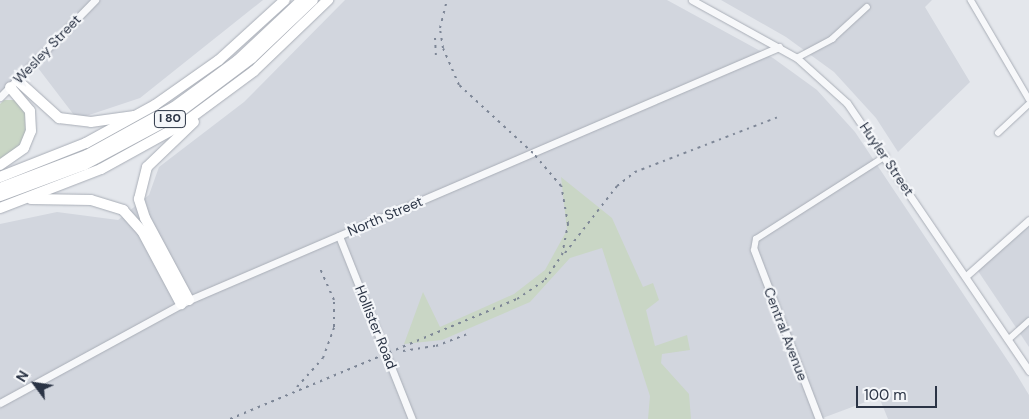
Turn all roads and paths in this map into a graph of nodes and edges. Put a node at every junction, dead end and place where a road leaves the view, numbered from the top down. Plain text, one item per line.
1 (94, 0) edge
2 (285, 0) edge
3 (302, 0) edge
4 (313, 0) edge
5 (328, 0) edge
6 (971, 0) edge
7 (698, 1) edge
8 (867, 8) dead end
9 (779, 47) junction
10 (797, 58) junction
11 (14, 84) junction
12 (0, 97) edge
13 (219, 99) junction
14 (1029, 99) edge
15 (1029, 104) edge
16 (139, 115) junction
17 (998, 133) dead end
18 (886, 156) junction
19 (0, 165) edge
20 (0, 177) edge
21 (0, 188) edge
22 (0, 196) edge
23 (30, 198) junction
24 (0, 208) edge
25 (1029, 220) edge
26 (339, 236) junction
27 (754, 250) joint
28 (966, 276) junction
29 (185, 302) junction
30 (1029, 322) edge
31 (1008, 340) junction
32 (1029, 371) edge
33 (0, 403) edge
34 (412, 419) edge
35 (818, 419) edge

1 - 11 street, Wesley Street
2 - 16 highway, I 80
3 - 21 highway, I 80
4 - 22 highway, I 80
5 - 13 highway, I 80
6 - 14 street
7 - 9 street, Huyler Street
8 - 10 street
9 - 10 street, Huyler Street
9 - 26 street, North Street
10 - 18 street, Huyler Street
11 - 12 street, Wesley Street
11 - 16 highway
11 - 19 highway
13 - 23 highway, I 80
13 - 29 highway
15 - 17 street
16 - 20 highway, I 80
18 - 27 street
18 - 28 street, Huyler Street
23 - 24 highway, I 80
23 - 29 highway
25 - 28 street
26 - 29 street, North Street
26 - 34 street, Hollister Road
27 - 35 street, Central Avenue
28 - 31 street, Huyler Street
29 - 33 street, North Street
30 - 31 street
31 - 32 street, Huyler Street

